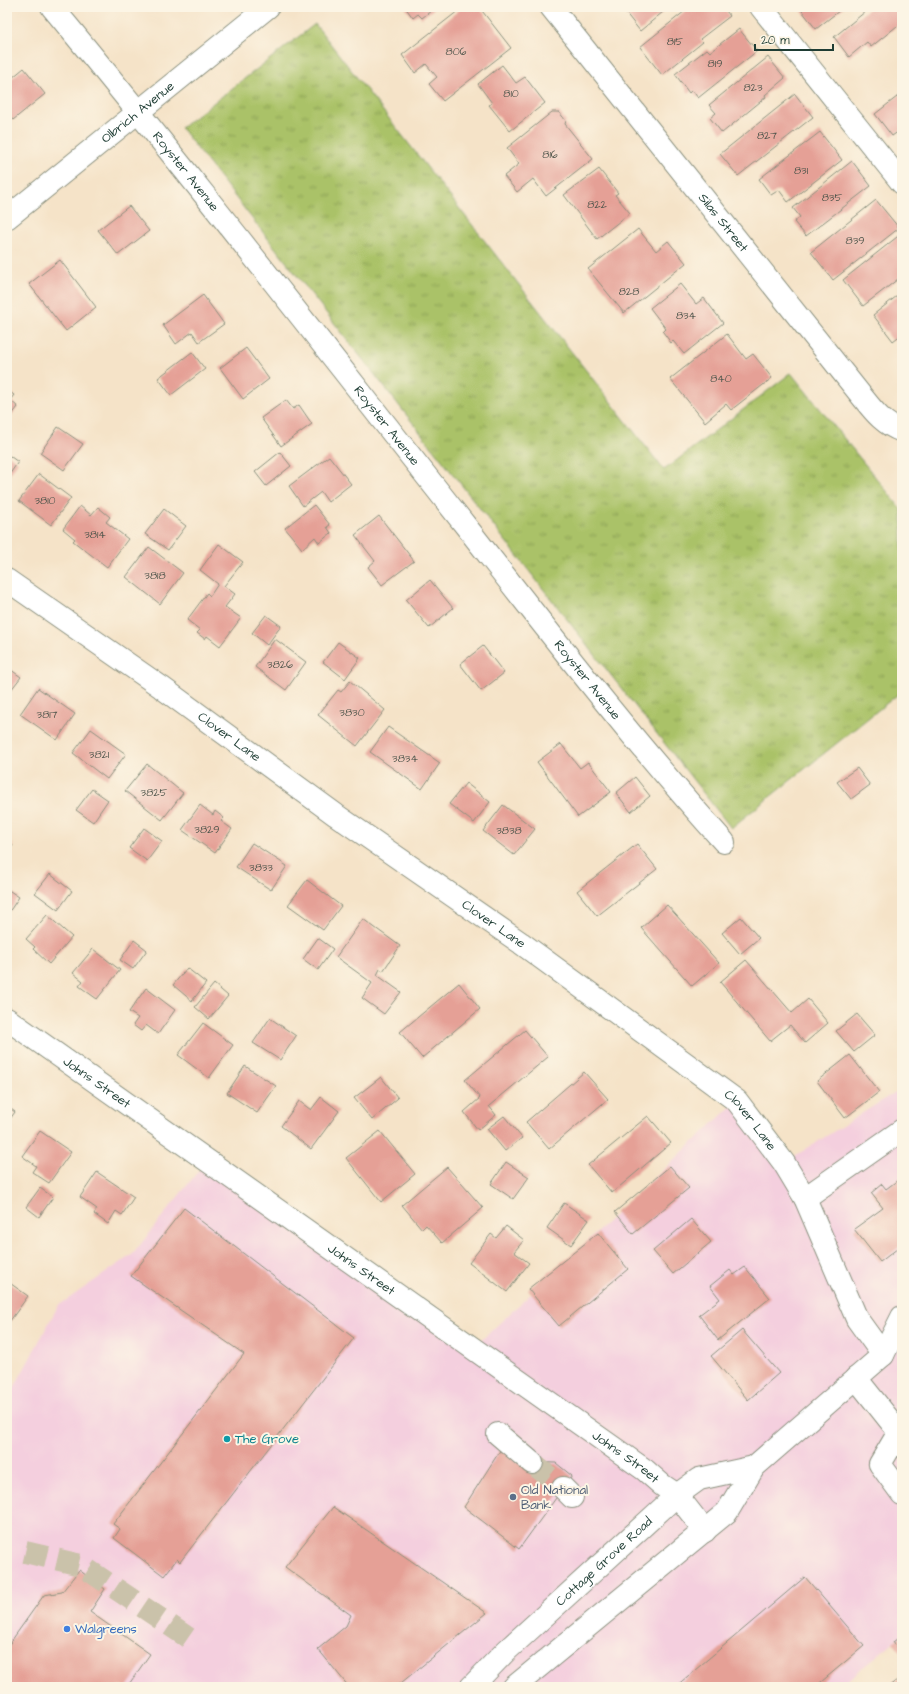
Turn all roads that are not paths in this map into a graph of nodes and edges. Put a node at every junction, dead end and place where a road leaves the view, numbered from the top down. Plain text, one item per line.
1 (52, 7) edge
2 (268, 7) edge
3 (551, 7) edge
4 (761, 7) edge
5 (138, 111) junction
6 (902, 183) edge
7 (7, 218) edge
8 (902, 431) edge
9 (7, 580) edge
10 (724, 842) dead end
11 (7, 1019) edge
12 (902, 1130) edge
13 (805, 1198) junction
14 (902, 1317) edge
15 (893, 1354) edge
16 (856, 1378) junction
17 (900, 1431) edge
18 (498, 1434) dead end
19 (532, 1463) tunnel mouth
20 (754, 1467) junction
21 (902, 1494) edge
22 (677, 1495) junction
23 (705, 1531) junction
24 (471, 1687) edge
25 (514, 1687) edge

1 - 5 street, Royster Avenue
2 - 5 street, Olbrich Avenue
3 - 8 street, Silas Street
4 - 6 street
5 - 7 street, Olbrich Avenue
5 - 10 street, Royster Avenue
9 - 13 street, Clover Lane
11 - 22 street, Johns Street
12 - 13 street
13 - 15 street, Clover Lane
14 - 15 street, Cottage Grove Road
15 - 16 street, Cottage Grove Road
16 - 17 street
16 - 20 street, Cottage Grove Road
17 - 21 street
18 - 19 street
20 - 22 street, Cottage Grove Road
20 - 23 street, Cottage Grove Road
22 - 23 street, Johns Street
22 - 24 street, Cottage Grove Road
23 - 25 street, Cottage Grove Road

